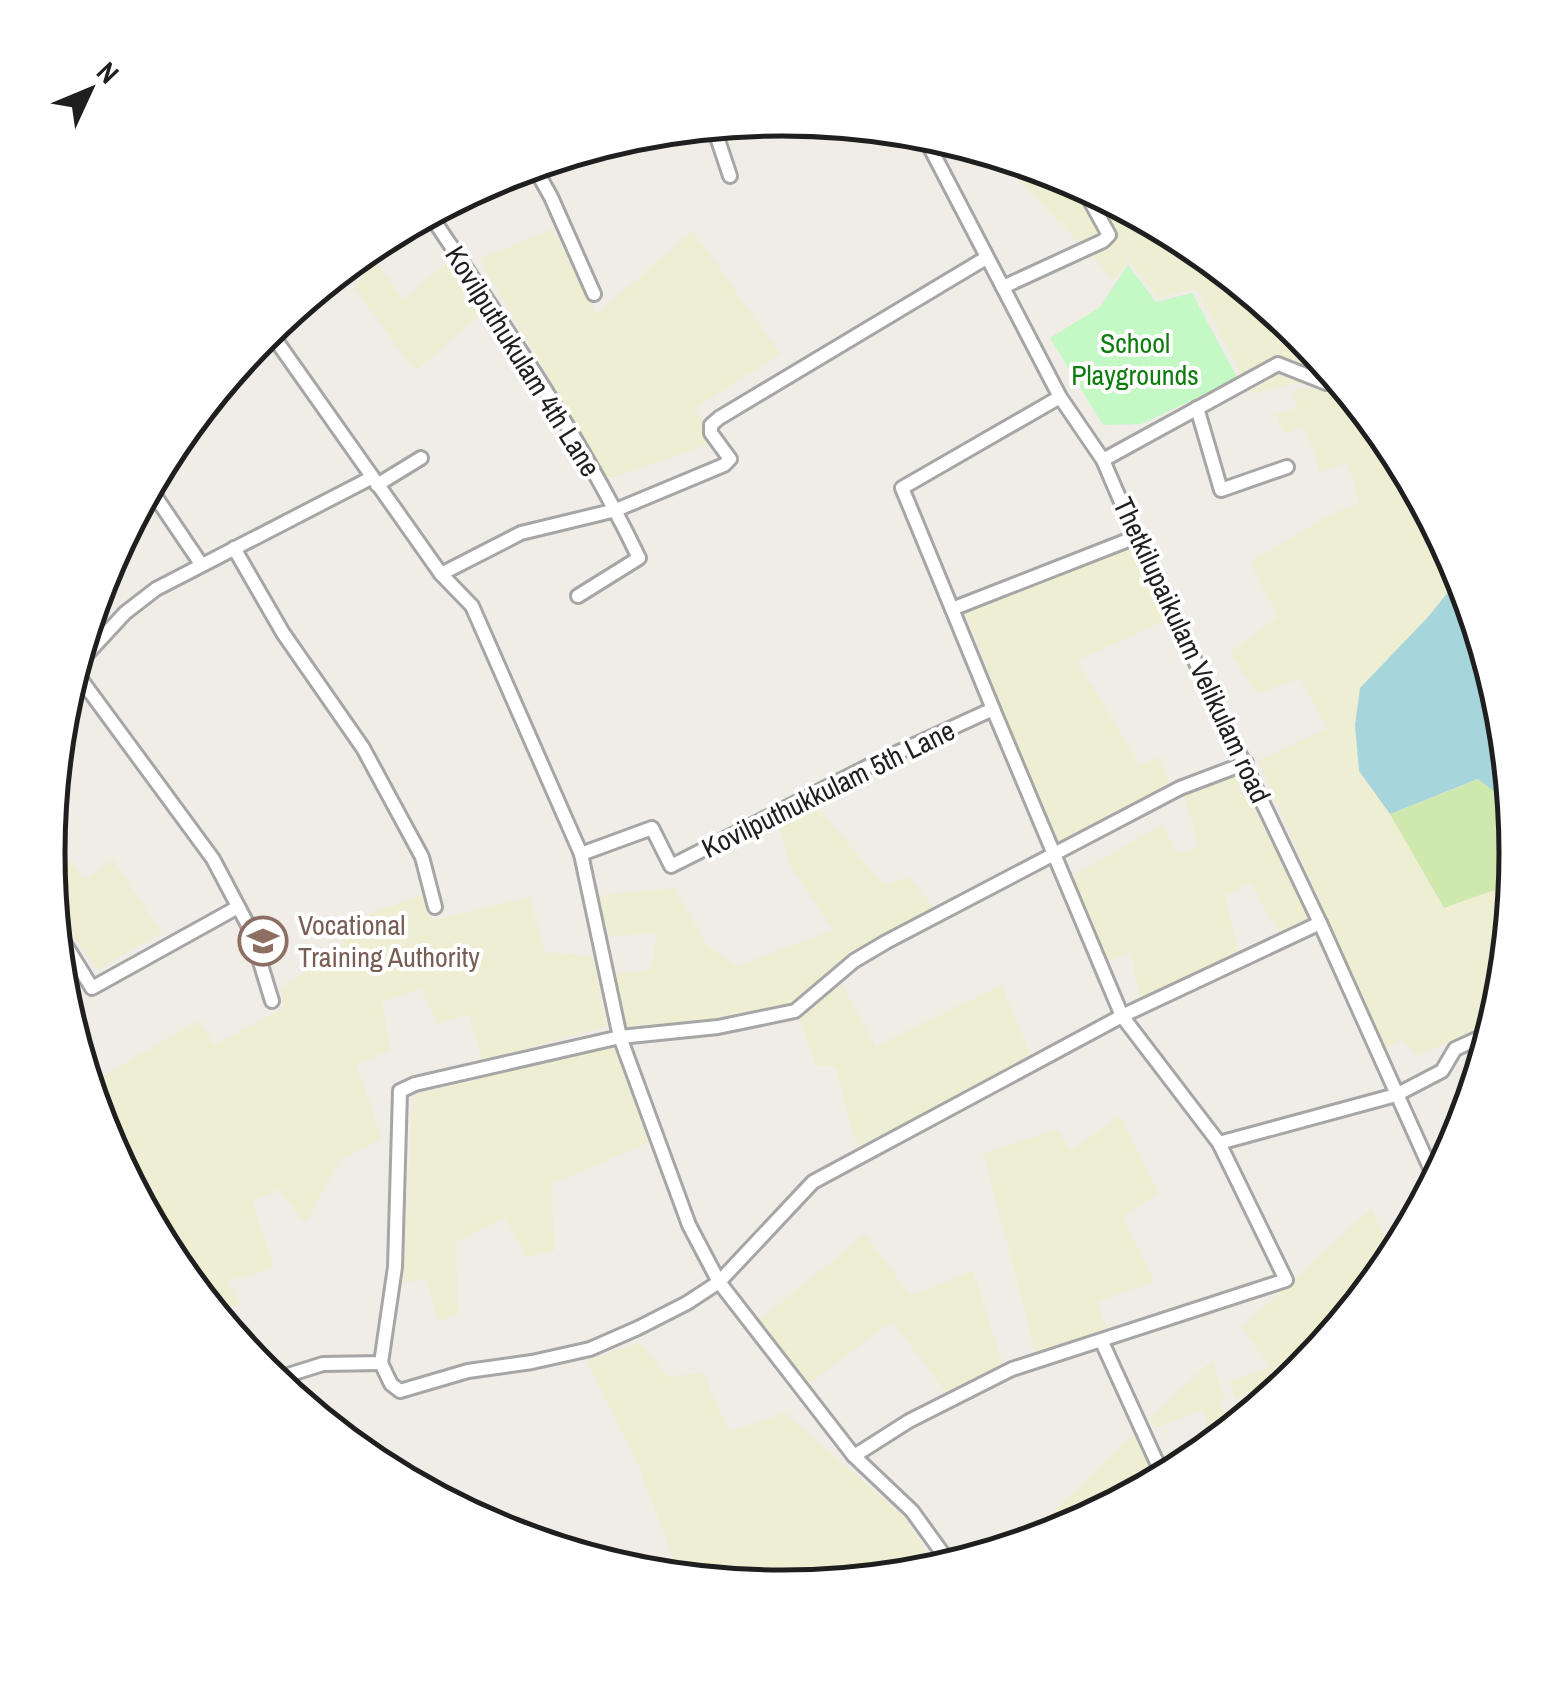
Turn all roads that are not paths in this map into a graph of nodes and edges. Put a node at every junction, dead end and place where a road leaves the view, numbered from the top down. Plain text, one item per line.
1 (718, 139) edge
2 (932, 152) edge
3 (730, 176) dead end
4 (541, 178) edge
5 (1094, 208) edge
6 (438, 224) edge
7 (986, 258) junction
8 (1003, 287) junction
9 (594, 294) dead end
10 (278, 343) edge
11 (1322, 382) edge
12 (1060, 397) junction
13 (1197, 408) junction
14 (420, 458) dead end
15 (1103, 460) junction
16 (1287, 467) dead end
17 (374, 482) junction
18 (158, 500) edge
19 (616, 510) junction
20 (1136, 537) junction
21 (234, 548) junction
22 (201, 564) junction
23 (441, 574) junction
24 (578, 596) dead end
25 (952, 609) junction
26 (97, 643) edge
27 (85, 684) edge
28 (992, 709) junction
29 (1246, 764) junction
30 (581, 854) junction
31 (1053, 856) junction
32 (238, 907) junction
33 (435, 907) dead end
34 (1320, 923) junction
35 (73, 957) edge
36 (272, 1001) dead end
37 (1122, 1016) junction
38 (620, 1036) junction
39 (1475, 1041) edge
40 (1396, 1095) junction
41 (1219, 1143) junction
42 (1428, 1164) edge
43 (719, 1282) junction
44 (1102, 1342) junction
45 (381, 1362) junction
46 (290, 1374) edge
47 (854, 1456) junction
48 (1157, 1463) edge
49 (942, 1552) edge

1 - 3 street
2 - 7 street, Thetkilupaikulam Velikulam road
4 - 9 street
5 - 8 street
6 - 19 street, Kovilputhukulam 4th Lane
7 - 8 street, Thetkilupaikulam Velikulam road
7 - 19 street
8 - 12 street, Thetkilupaikulam Velikulam road
10 - 17 street
11 - 13 street
12 - 15 street, Thetkilupaikulam Velikulam road
12 - 25 street
13 - 15 street
13 - 16 street
14 - 17 street
15 - 20 street, Thetkilupaikulam Velikulam road
17 - 21 street
17 - 23 street
18 - 22 street
19 - 23 street
19 - 24 street, Kovilputhukulam 4th Lane
20 - 25 street
20 - 29 street, Thetkilupaikulam Velikulam road
21 - 22 street
21 - 33 street
22 - 26 street
23 - 30 street
25 - 28 street
27 - 32 street
28 - 30 street, Kovilputhukkulam 5th Lane
28 - 31 street
29 - 31 street
29 - 34 street, Thetkilupaikulam Velikulam road
30 - 38 street
31 - 37 street
31 - 38 street
32 - 35 street
32 - 36 street
34 - 37 street
34 - 40 street, Thetkilupaikulam Velikulam road
37 - 41 street
37 - 43 street
38 - 43 street
38 - 45 street
39 - 40 street
40 - 41 street
40 - 42 street, Thetkilupaikulam Velikulam road
41 - 44 street
43 - 45 street
43 - 47 street
44 - 47 street
44 - 48 street
45 - 46 street
47 - 49 street

